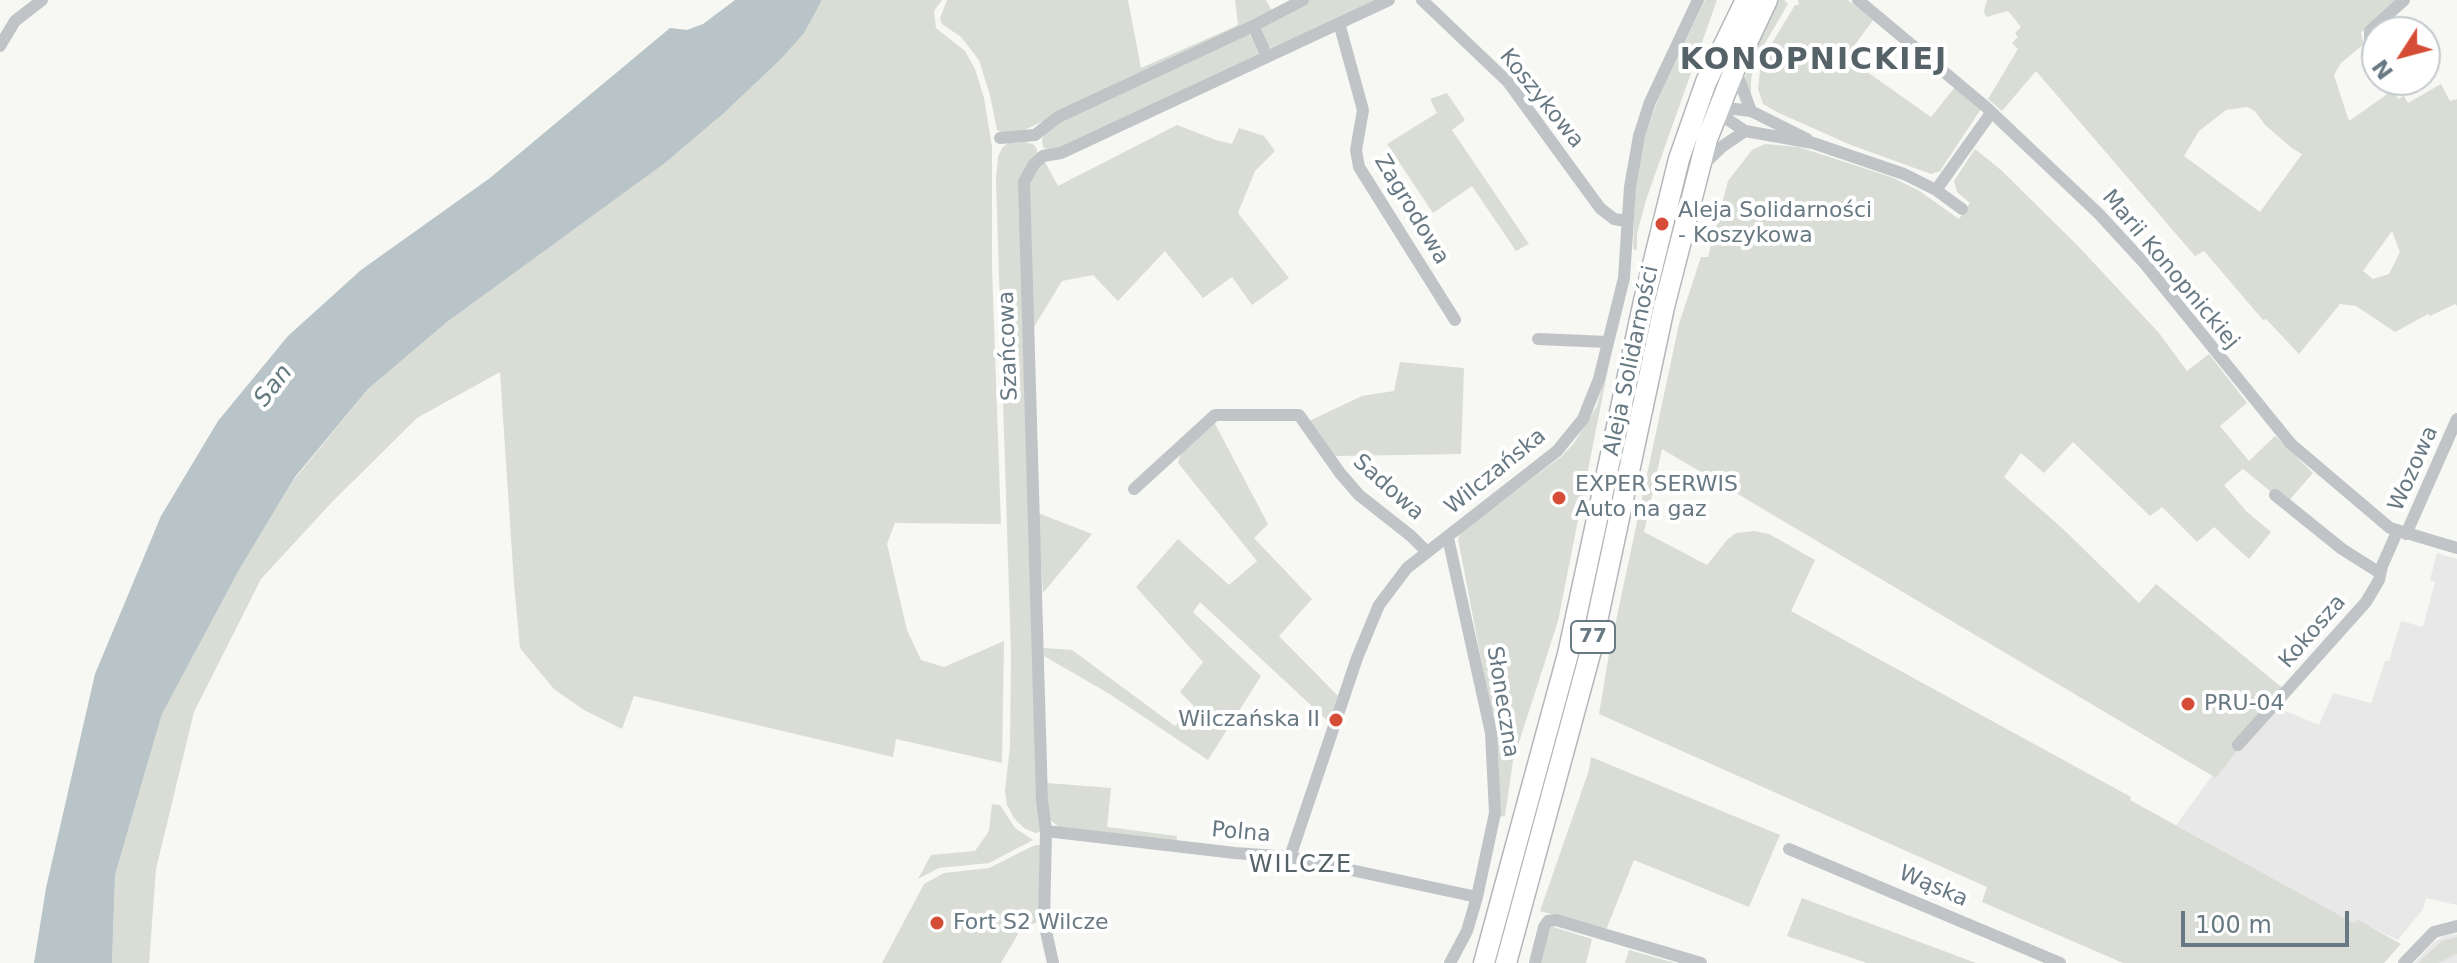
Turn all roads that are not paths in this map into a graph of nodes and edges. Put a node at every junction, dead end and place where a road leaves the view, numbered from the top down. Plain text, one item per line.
1 (42, 0) edge
2 (1303, 0) edge
3 (1389, 0) edge
4 (1422, 0) edge
5 (1698, 0) edge
6 (1746, 0) edge
7 (1767, 0) edge
8 (1858, 0) edge
9 (2404, 0) edge
10 (2386, 16) edge
11 (1339, 23) junction
12 (1253, 26) junction
13 (0, 46) edge
14 (1267, 56) junction
15 (1735, 68) junction
16 (1698, 104) junction
17 (1751, 111) junction
18 (1717, 112) junction
19 (1991, 113) junction
20 (1745, 131) junction
21 (1035, 135) junction
22 (1000, 138) dead end
23 (1813, 143) junction
24 (1043, 156) junction
25 (1702, 166) junction
26 (1936, 190) junction
27 (1962, 209) dead end
28 (1627, 221) junction
29 (1455, 320) dead end
30 (1538, 339) dead end
31 (1608, 342) junction
32 (2457, 419) edge
33 (1134, 489) dead end
34 (2275, 495) dead end
35 (2402, 533) junction
36 (1448, 538) junction
37 (2457, 548) edge
38 (1426, 551) junction
39 (2380, 573) junction
40 (2238, 745) dead end
41 (1046, 831) junction
42 (1789, 849) dead end
43 (1290, 857) junction
44 (1477, 897) junction
45 (2457, 926) edge
46 (1053, 963) edge
47 (1450, 963) edge
48 (1484, 963) edge
49 (1506, 963) edge
50 (1535, 963) edge
51 (1701, 963) edge
52 (2060, 963) edge
53 (2404, 963) edge

1 - 13 street
2 - 12 street
3 - 11 street
4 - 28 street, Koszykowa
5 - 28 street, WiIczańska
6 - 16 highway, Aleja Solidarności / 77
7 - 15 highway, Aleja Solidarności / 77
8 - 19 street, Marii Konopnickiej
9 - 10 street
11 - 14 street
11 - 29 street, Zagrodowa
12 - 14 street
12 - 21 street
14 - 24 street
15 - 17 street
15 - 18 highway, Aleja Solidarności / 77
16 - 18 street
16 - 48 highway, Aleja Solidarności / 77
17 - 18 street
17 - 23 street
18 - 20 street
18 - 25 highway, Aleja Solidarności / 77
19 - 26 street
19 - 35 street, Marii Konopnickiej
20 - 23 street
20 - 25 street
21 - 22 street
21 - 24 street
23 - 26 street
24 - 41 street, Szańcowa
25 - 49 highway, Aleja Solidarności / 77
26 - 27 street
28 - 31 street, WiIczańska
30 - 31 street
31 - 36 street, WiIczańska
32 - 35 street, Wozowa
33 - 38 street, Sadowa
34 - 39 street
35 - 37 street, Marii Konopnickiej
35 - 39 street, Kokosza
36 - 38 street, WiIczańska
36 - 44 street, Słoneczna
38 - 43 street, WiIczańska
39 - 40 street, Kokosza
41 - 43 street, Polna
41 - 46 street, Szańcowa
42 - 52 street, Wąska
43 - 44 street, Polna
44 - 47 street, Słoneczna
45 - 53 street
50 - 51 street

